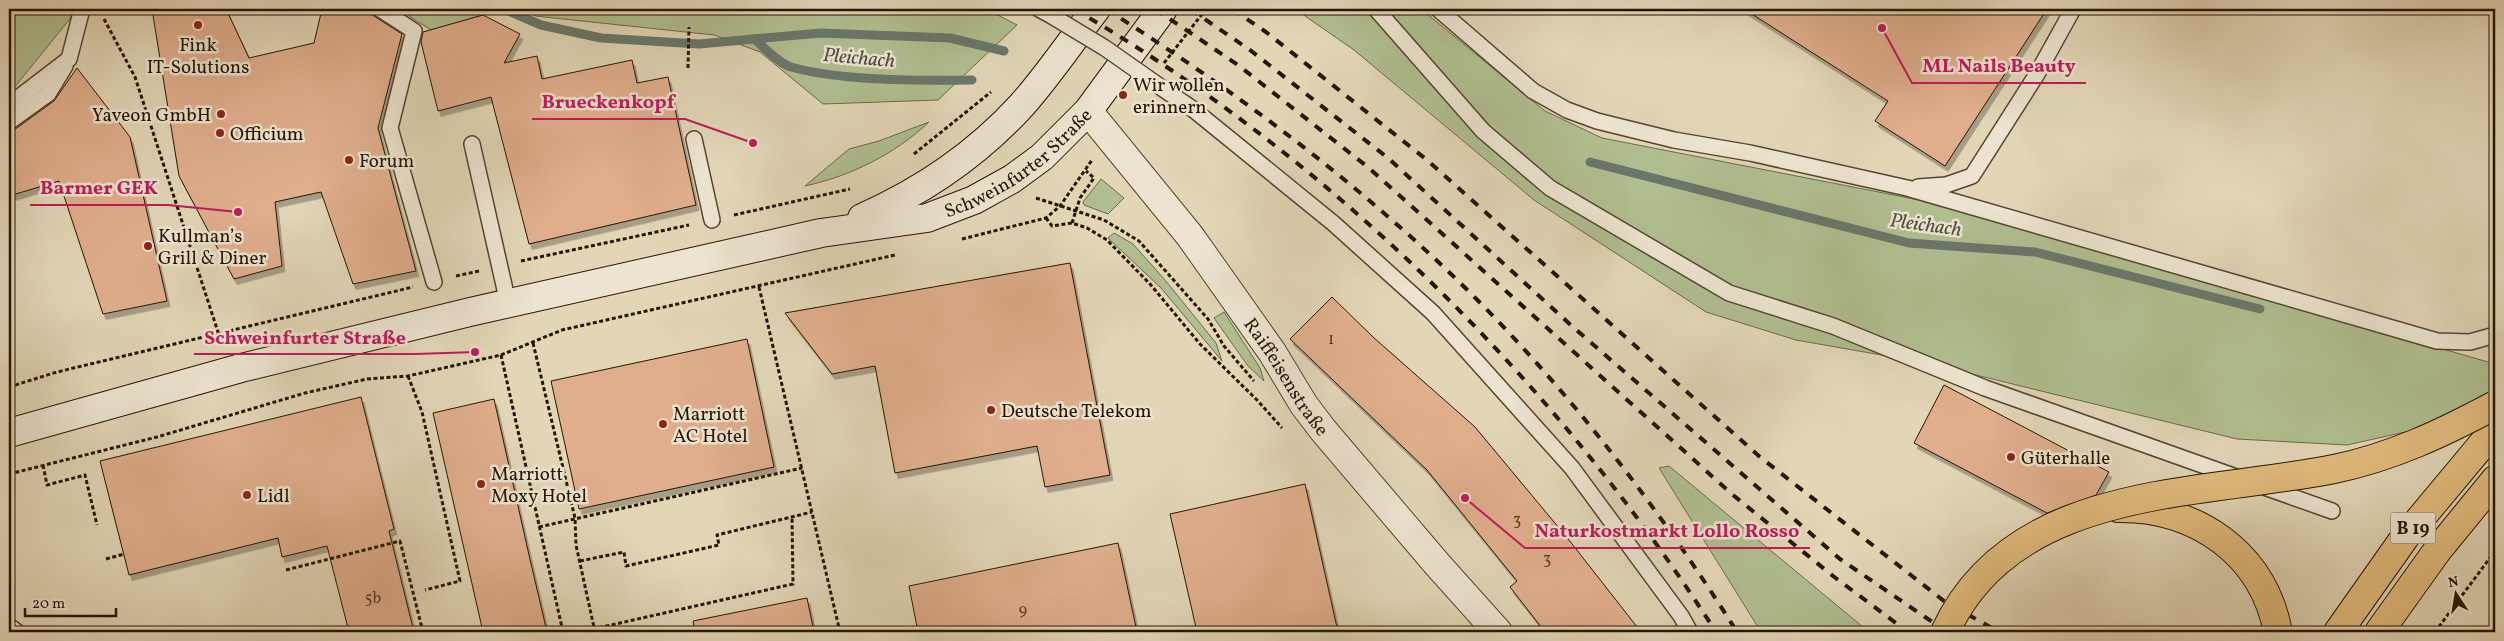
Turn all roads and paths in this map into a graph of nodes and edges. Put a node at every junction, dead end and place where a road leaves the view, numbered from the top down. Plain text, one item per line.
1 (82, 9) edge
2 (380, 9) edge
3 (1039, 9) edge
4 (1096, 9) edge
5 (1163, 9) edge
6 (1376, 9) edge
7 (1438, 9) edge
8 (2073, 9) edge
9 (104, 17) dead end
10 (689, 27) dead end
11 (69, 60) junction
12 (688, 68) dead end
13 (9, 105) edge
14 (1088, 111) junction
15 (965, 112) dead end
16 (9, 122) edge
17 (1107, 136) junction
18 (694, 138) dead end
19 (472, 144) dead end
20 (913, 156) dead end
21 (1086, 171) junction
22 (856, 187) dead end
23 (1907, 188) junction
24 (841, 192) dead end
25 (1060, 206) junction
26 (1076, 210) junction
27 (1046, 218) junction
28 (712, 220) dead end
29 (1072, 223) junction
30 (821, 233) junction
31 (960, 239) dead end
32 (903, 253) dead end
33 (434, 282) dead end
34 (759, 287) junction
35 (508, 303) junction
36 (218, 332) dead end
37 (2495, 335) edge
38 (533, 343) junction
39 (501, 355) junction
40 (408, 376) junction
41 (1257, 385) dead end
42 (2495, 405) edge
43 (1283, 429) dead end
44 (2495, 429) edge
45 (9, 433) edge
46 (43, 465) junction
47 (802, 468) junction
48 (9, 474) edge
49 (2495, 480) edge
50 (2095, 511) junction
51 (2332, 511) dead end
52 (812, 512) junction
53 (792, 517) junction
54 (575, 518) junction
55 (96, 524) dead end
56 (539, 527) junction
57 (2495, 551) edge
58 (124, 554) dead end
59 (106, 559) dead end
60 (580, 561) junction
61 (286, 570) dead end
62 (424, 590) dead end
63 (9, 626) edge
64 (595, 630) edge
65 (17, 632) edge
66 (423, 632) edge
67 (563, 632) edge
68 (580, 632) edge
69 (840, 632) edge
70 (1498, 632) edge
71 (1690, 632) edge
72 (1945, 632) edge
73 (2278, 632) edge
74 (2338, 632) edge
75 (2379, 632) edge
76 (2435, 632) edge

1 - 11 lane
2 - 33 lane
3 - 71 lane, bridge
4 - 30 main road, Schweinfurter Straße
5 - 14 main road, Schweinfurter Straße
6 - 51 lane
7 - 23 lane
8 - 23 lane
9 - 36 path
10 - 12 path
11 - 13 lane
11 - 16 lane
14 - 17 main road, Raiffeisenstraße
14 - 30 main road, Schweinfurter Straße
15 - 20 path
17 - 21 path
17 - 70 main road, Raiffeisenstraße
18 - 28 lane
19 - 35 lane
21 - 25 path
21 - 26 path
22 - 24 path
23 - 37 lane
25 - 26 path
25 - 27 path
26 - 29 path
26 - 41 path
27 - 29 path
27 - 31 path
29 - 43 path
30 - 35 main road, Schweinfurter Straße
32 - 34 path
34 - 38 path
34 - 47 path
35 - 45 main road, Schweinfurter Straße
38 - 39 path
38 - 54 path
39 - 40 path
39 - 56 path
40 - 46 path
40 - 62 path
42 - 50 highway, bridge
44 - 74 highway, B 19
46 - 48 path
46 - 55 path
47 - 52 path
47 - 54 path
49 - 75 highway, B 19
50 - 72 highway, bridge
50 - 73 highway, bridge
52 - 53 path
52 - 69 path
53 - 60 path
53 - 64 path
54 - 56 path
54 - 60 path
56 - 67 path
57 - 76 path
58 - 59 path
60 - 64 path
61 - 66 path
63 - 65 lane
64 - 68 path

